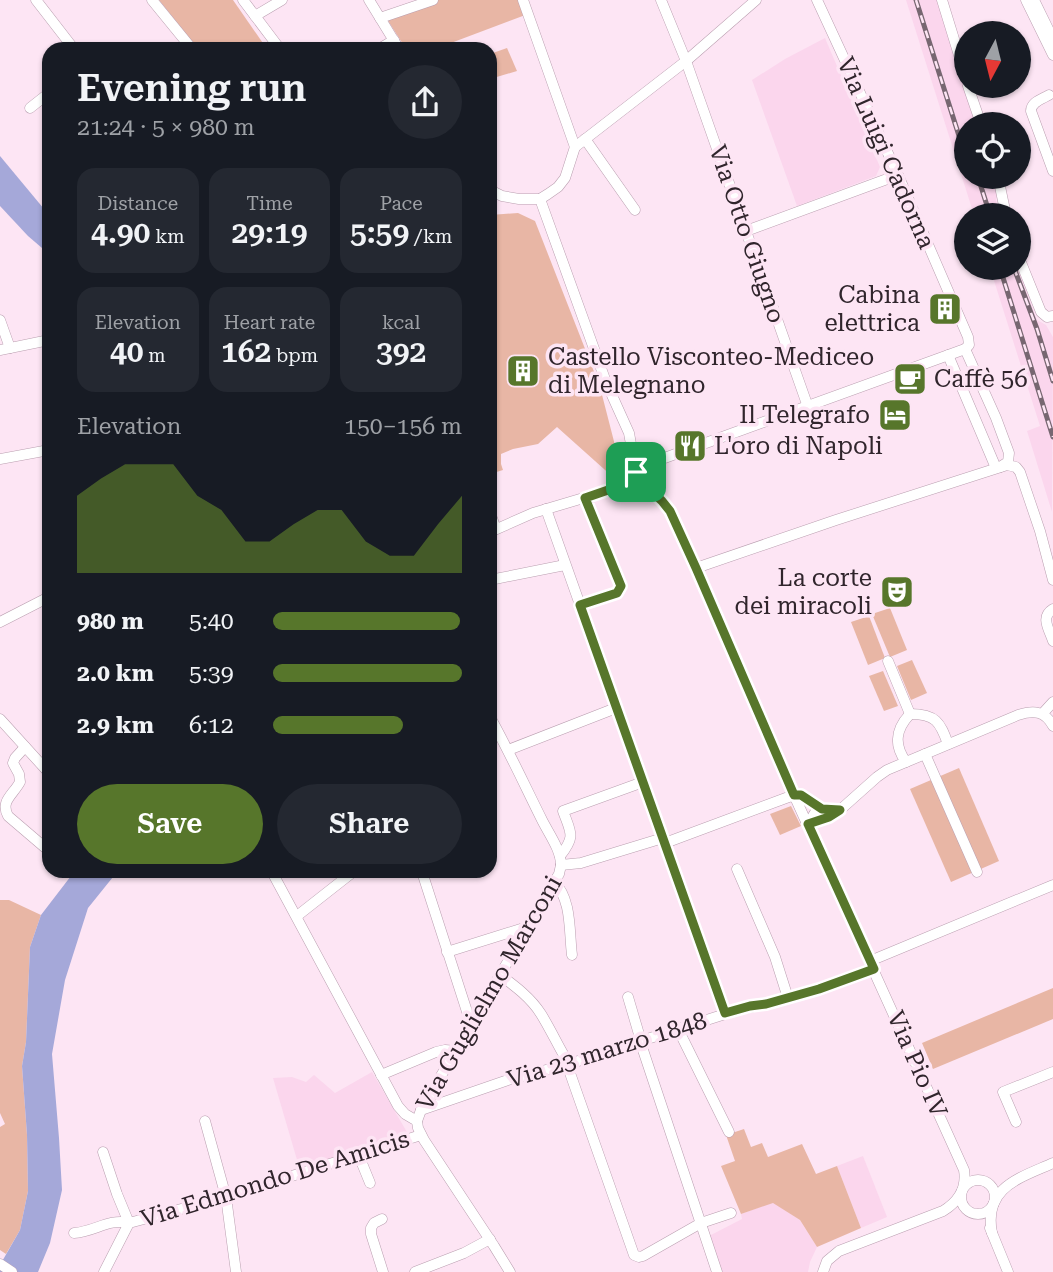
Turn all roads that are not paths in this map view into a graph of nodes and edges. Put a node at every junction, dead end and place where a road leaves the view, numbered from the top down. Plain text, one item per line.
1 (36, 0) edge
2 (152, 0) edge
3 (243, 0) edge
4 (282, 0) edge
5 (369, 0) edge
6 (433, 0) edge
7 (662, 0) edge
8 (756, 0) edge
9 (817, 0) edge
10 (942, 0) edge
11 (1026, 0) edge
12 (1034, 0) edge
13 (528, 2) edge
14 (255, 16) junction
15 (380, 18) junction
16 (954, 39) edge
17 (1053, 39) edge
18 (69, 42) edge
19 (186, 42) edge
20 (275, 42) edge
21 (396, 42) edge
22 (1053, 55) edge
23 (686, 61) junction
24 (1049, 95) dead end
25 (42, 99) edge
26 (30, 108) dead end
27 (585, 139) junction
28 (575, 147) junction
29 (1053, 171) edge
30 (898, 175) junction
31 (497, 194) edge
32 (540, 199) junction
33 (635, 210) dead end
34 (746, 231) junction
35 (1028, 280) edge
36 (1050, 316) edge
37 (0, 320) edge
38 (42, 341) edge
39 (967, 347) junction
40 (5, 349) edge
41 (948, 355) junction
42 (808, 407) junction
43 (42, 451) edge
44 (0, 459) edge
45 (996, 468) junction
46 (636, 472) junction
47 (585, 498) junction
48 (546, 509) junction
49 (497, 528) edge
50 (565, 565) junction
51 (696, 568) junction
52 (497, 579) edge
53 (1053, 580) edge
54 (42, 601) edge
55 (580, 605) junction
56 (1053, 609) edge
57 (0, 622) edge
58 (1053, 641) edge
59 (888, 661) dead end
60 (1053, 702) edge
61 (616, 708) junction
62 (1043, 713) junction
63 (910, 714) junction
64 (0, 719) edge
65 (1053, 726) edge
66 (497, 730) edge
67 (948, 744) junction
68 (25, 747) junction
69 (508, 750) junction
70 (925, 754) junction
71 (906, 762) junction
72 (42, 765) edge
73 (643, 782) junction
74 (794, 795) junction
75 (822, 809) junction
76 (840, 810) junction
77 (808, 824) junction
78 (664, 840) junction
79 (42, 845) edge
80 (560, 861) junction
81 (737, 869) dead end
82 (977, 872) dead end
83 (275, 878) edge
84 (345, 878) edge
85 (424, 878) edge
86 (554, 882) junction
87 (1053, 885) edge
88 (297, 916) junction
89 (527, 927) junction
90 (447, 952) junction
91 (572, 954) dead end
92 (872, 965) junction
93 (500, 975) junction
94 (628, 997) dead end
95 (788, 998) junction
96 (725, 1013) junction
97 (471, 1024) junction
98 (678, 1029) junction
99 (641, 1041) junction
100 (456, 1051) junction
101 (569, 1064) junction
102 (1053, 1072) edge
103 (381, 1075) junction
104 (421, 1110) junction
105 (205, 1121) dead end
106 (417, 1121) junction
107 (1016, 1122) dead end
108 (729, 1132) dead end
109 (421, 1135) junction
110 (103, 1152) dead end
111 (359, 1156) junction
112 (1053, 1163) edge
113 (963, 1167) junction
114 (984, 1181) junction
115 (370, 1183) dead end
116 (1010, 1183) junction
117 (962, 1191) junction
118 (226, 1196) junction
119 (994, 1202) junction
120 (943, 1210) junction
121 (731, 1213) dead end
122 (972, 1213) junction
123 (382, 1219) dead end
124 (129, 1223) junction
125 (701, 1223) junction
126 (74, 1233) dead end
127 (992, 1233) junction
128 (490, 1239) junction
129 (0, 1264) edge
130 (12, 1272) edge
131 (104, 1272) edge
132 (236, 1272) edge
133 (383, 1272) edge
134 (415, 1272) edge
135 (510, 1272) edge
136 (717, 1272) edge
137 (823, 1272) edge
138 (1009, 1272) edge

1 - 18 street
2 - 19 street
3 - 14 street
4 - 14 street
5 - 15 street
6 - 15 street
7 - 23 street, Via Otto Giugno
8 - 23 street
9 - 30 street, Via Luigi Cadorna
10 - 16 street
11 - 22 street
12 - 17 street
13 - 28 street
14 - 20 street
15 - 21 street
23 - 27 street
23 - 34 street, Via Otto Giugno
24 - 29 street
25 - 26 street
27 - 28 street
27 - 33 street
28 - 32 street
30 - 34 street
30 - 39 street, Via Luigi Cadorna
31 - 32 street
32 - 46 street
34 - 42 street, Via Otto Giugno
35 - 36 street
37 - 40 street
38 - 40 street
39 - 41 street
39 - 45 street, Via Luigi Cadorna
41 - 42 street
41 - 45 street
42 - 46 street
43 - 44 street
45 - 51 street
45 - 53 street
46 - 47 street
46 - 51 street, Via Pio IV
47 - 48 street
47 - 55 street
48 - 49 street
48 - 50 street
50 - 52 street
50 - 55 street
51 - 74 street, Via Pio IV
54 - 57 street
55 - 61 street
56 - 58 street
59 - 63 street
60 - 62 street
61 - 69 street
61 - 73 street
62 - 65 street
62 - 67 street
63 - 67 street
63 - 71 street
64 - 68 street
66 - 69 street
67 - 70 street
68 - 72 street
68 - 79 street
69 - 80 street
70 - 71 street
70 - 82 street
71 - 76 street
73 - 78 street
73 - 80 street, Via Guglielmo Marconi
74 - 75 street
74 - 77 street, Via Pio IV
74 - 78 street
75 - 76 street
75 - 77 street
76 - 77 street
77 - 92 street, Via Pio IV
78 - 80 street
78 - 96 street
80 - 86 street, Via Guglielmo Marconi
81 - 95 street
83 - 88 street
84 - 88 street
85 - 90 street
86 - 89 street, Via Guglielmo Marconi
86 - 91 street
87 - 92 street, Via 23 marzo 1848
88 - 103 street
89 - 90 street
89 - 93 street, Via Guglielmo Marconi
90 - 97 street
92 - 95 street, Via 23 marzo 1848
92 - 113 street, Via Pio IV
93 - 97 street, Via Guglielmo Marconi
93 - 101 street
94 - 99 street
95 - 96 street, Via 23 marzo 1848
96 - 98 street, Via 23 marzo 1848
97 - 100 street, Via Guglielmo Marconi
98 - 99 street, Via 23 marzo 1848
98 - 108 street
99 - 101 street, Via 23 marzo 1848
99 - 125 street
100 - 103 street
100 - 104 street, Via Guglielmo Marconi
101 - 104 street, Via 23 marzo 1848
101 - 125 street
102 - 107 street
103 - 106 street
104 - 106 street, Via Guglielmo Marconi
105 - 118 street
106 - 109 street
109 - 111 street, Via Edmondo De Amicis
109 - 128 street
110 - 124 street
111 - 115 street
111 - 118 street, Via Edmondo De Amicis
112 - 116 street
113 - 114 street
113 - 117 street, Via Pio IV
114 - 116 street
114 - 117 street
114 - 119 street
116 - 119 street
117 - 120 street
117 - 122 street
118 - 124 street, Via Edmondo De Amicis
118 - 132 street
119 - 122 street
119 - 127 street
120 - 122 street
120 - 137 street
121 - 125 street
122 - 127 street
123 - 133 street
124 - 126 street, Via Edmondo De Amicis
124 - 131 street
125 - 136 street
127 - 138 street
128 - 134 street
128 - 135 street
129 - 130 street

